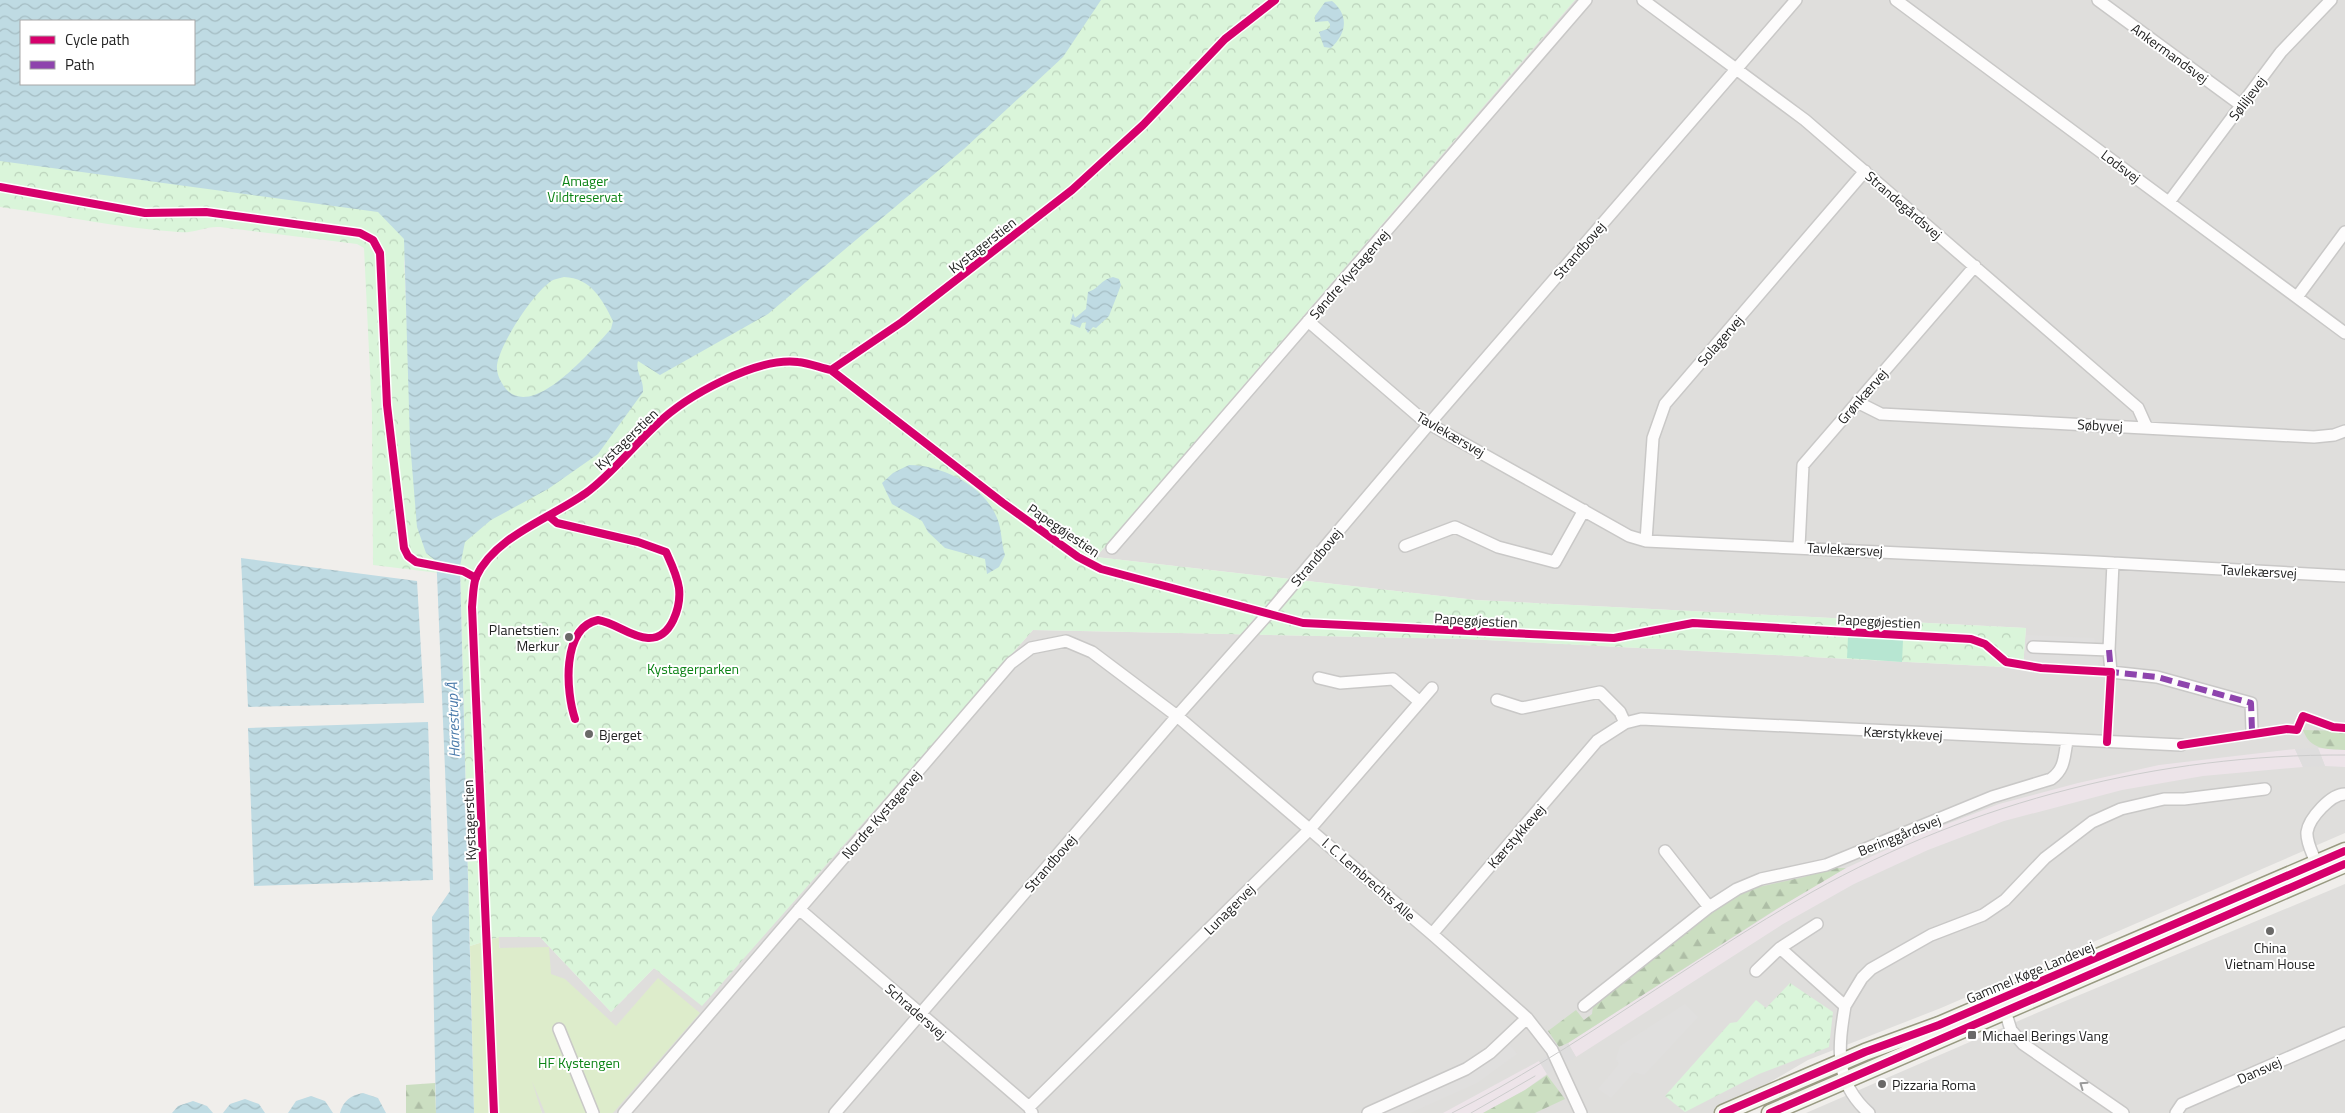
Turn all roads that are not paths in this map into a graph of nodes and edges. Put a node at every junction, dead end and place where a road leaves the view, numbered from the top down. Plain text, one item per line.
1 (1586, 0) edge
2 (1643, 0) edge
3 (1796, 0) edge
4 (1896, 0) edge
5 (2098, 0) edge
6 (2331, 0) edge
7 (1736, 68) junction
8 (2241, 105) junction
9 (1865, 171) junction
10 (2169, 202) junction
11 (2345, 232) edge
12 (1975, 266) junction
13 (2297, 297) junction
14 (1308, 321) junction
15 (2345, 333) edge
16 (1857, 402) junction
17 (1429, 424) junction
18 (2147, 428) junction
19 (2345, 431) edge
20 (1584, 510) junction
21 (1646, 541) junction
22 (1405, 546) dead end
23 (1799, 547) junction
24 (1112, 548) dead end
25 (2113, 563) junction
26 (2345, 576) edge
27 (2032, 647) dead end
28 (2109, 650) junction
29 (1319, 678) dead end
30 (1432, 688) dead end
31 (1497, 700) dead end
32 (1420, 702) junction
33 (1177, 716) junction
34 (1626, 723) junction
35 (2252, 730) dead end
36 (2067, 741) junction
37 (2181, 745) dead end
38 (2265, 789) dead end
39 (2345, 794) edge
40 (1310, 829) junction
41 (1664, 851) dead end
42 (2345, 851) edge
43 (2316, 863) junction
44 (2345, 864) edge
45 (1709, 907) junction
46 (799, 910) junction
47 (1817, 924) dead end
48 (1432, 934) junction
49 (1780, 948) junction
50 (1756, 971) dead end
51 (1584, 1006) dead end
52 (1845, 1006) junction
53 (2005, 1011) junction
54 (920, 1014) junction
55 (1527, 1018) junction
56 (559, 1029) dead end
57 (2345, 1033) edge
58 (1840, 1063) junction
59 (1845, 1080) junction
60 (1030, 1110) edge
61 (593, 1113) edge
62 (624, 1113) edge
63 (834, 1113) edge
64 (1368, 1113) edge
65 (1582, 1113) edge
66 (1723, 1113) edge
67 (1770, 1113) edge
68 (1869, 1113) edge
69 (2123, 1113) edge
70 (2176, 1113) edge

1 - 14 street, Søndre Kystagervej
2 - 7 street, Strandegårdsvej
3 - 7 street, Strandbovej
4 - 10 street, Lodsvej
5 - 8 street, Ankermandsvej
6 - 8 street, Søliljevej
7 - 9 street, Strandegårdsvej
7 - 17 street, Strandbovej
8 - 10 street, Søliljevej
9 - 12 street, Strandegårdsvej
9 - 21 street, Solagervej
10 - 13 street, Lodsvej
11 - 13 street
12 - 16 street, Grønkærvej
12 - 18 street, Strandegårdsvej
13 - 15 street, Lodsvej
14 - 17 street, Tavlekærsvej
14 - 24 street, Søndre Kystagervej
16 - 18 street, Søbyvej
16 - 23 street, Grønkærvej
17 - 20 street, Tavlekærsvej
17 - 33 street, Strandbovej
18 - 19 street, Søbyvej
20 - 21 street, Tavlekærsvej
20 - 22 street
21 - 23 street, Tavlekærsvej
23 - 25 street, Tavlekærsvej
25 - 26 street, Tavlekærsvej
25 - 28 street
27 - 28 street
28 - 35 street
29 - 32 street
30 - 32 street, Lunagervej
31 - 34 street
32 - 40 street, Lunagervej
33 - 40 street, I. C. Lembrechts Alle
33 - 46 street, Nordre Kystagervej
33 - 54 street, Strandbovej
34 - 36 street, Kærstykkevej
34 - 48 street, Kærstykkevej
36 - 37 street, Kærstykkevej
36 - 45 street, Beringgårdsvej
38 - 52 street
39 - 43 street
40 - 48 street, I. C. Lembrechts Alle
40 - 60 street, Lunagervej
41 - 45 street
42 - 43 main road, Gammel Køge Landevej
43 - 58 main road, Gammel Køge Landevej
44 - 53 main road, Gammel Køge Landevej
45 - 51 street, Beringgårdsvej
46 - 54 street, Schradersvej
46 - 62 street, Nordre Kystagervej
47 - 49 street
48 - 55 street, I. C. Lembrechts Alle
49 - 50 street
49 - 52 street
52 - 58 street
53 - 59 main road, Gammel Køge Landevej
69 -> 53 street
54 - 60 street, Schradersvej
54 - 63 street, Strandbovej
55 - 64 street
55 - 65 street, I. C. Lembrechts Alle
56 - 61 street
57 - 70 street, Dansvej
58 - 59 street
58 - 66 main road, Gammel Køge Landevej
59 - 67 main road, Gammel Køge Landevej
59 - 68 street

